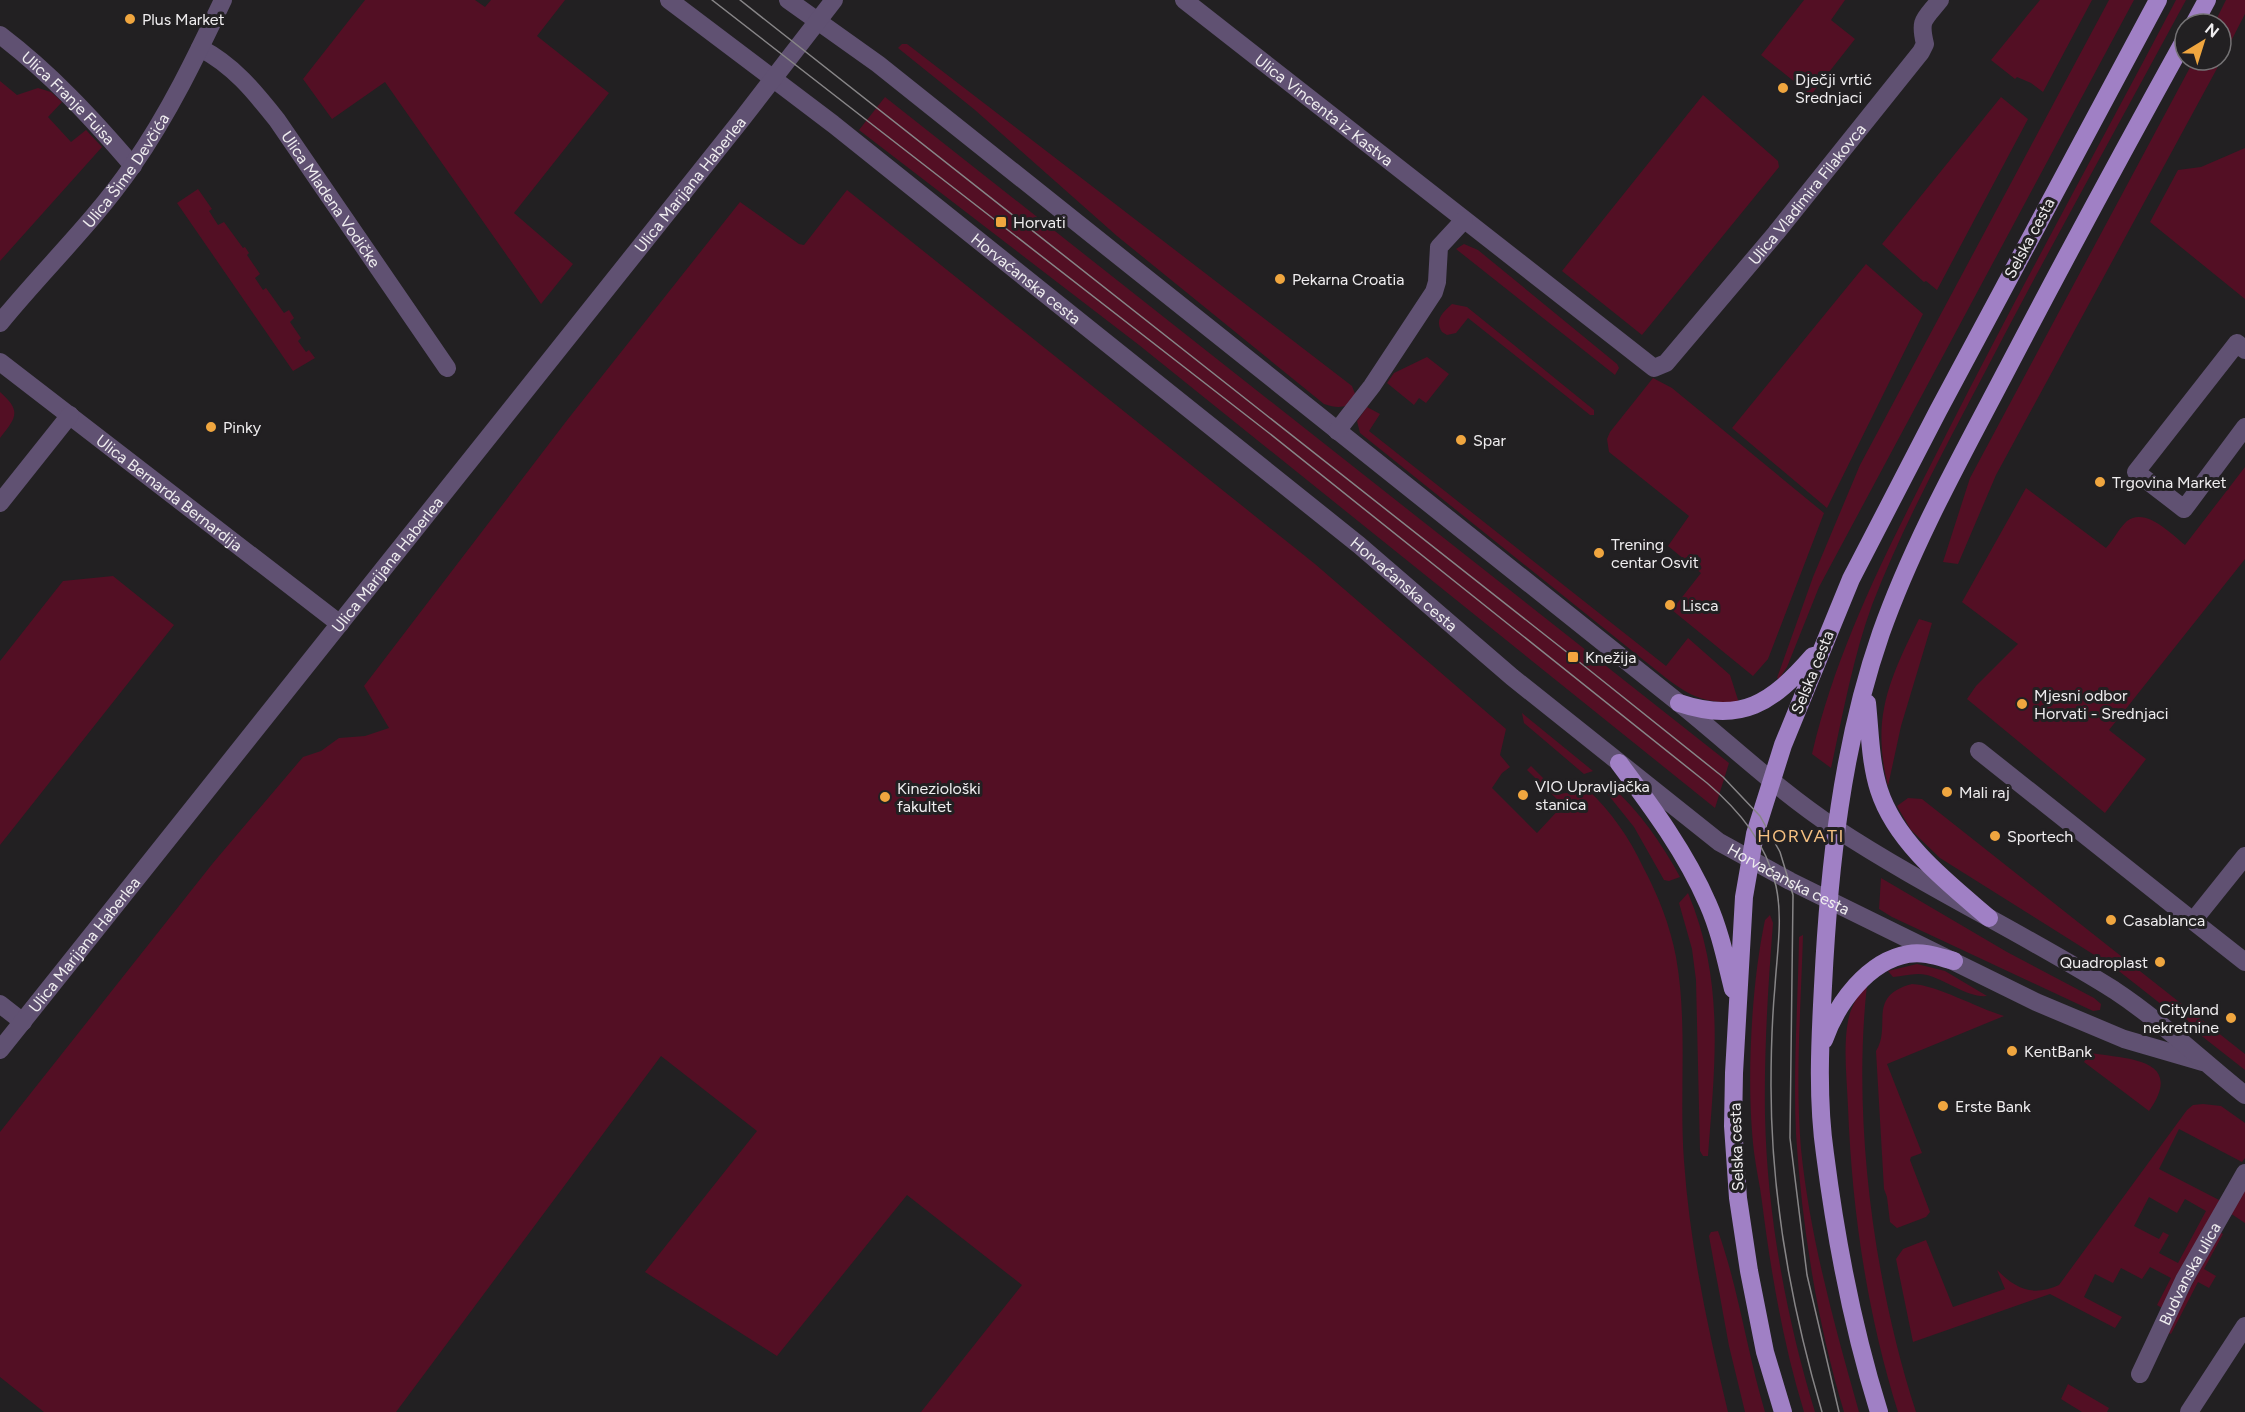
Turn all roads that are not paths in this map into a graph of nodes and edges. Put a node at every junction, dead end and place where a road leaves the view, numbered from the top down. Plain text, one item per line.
1 (223, 0) edge
2 (669, 0) edge
3 (788, 0) edge
4 (834, 0) edge
5 (1184, 0) edge
6 (1940, 0) edge
7 (2158, 0) edge
8 (817, 21) junction
9 (0, 35) edge
10 (200, 48) junction
11 (2173, 61) edge
12 (774, 79) junction
13 (132, 166) junction
14 (1464, 220) junction
15 (0, 323) edge
16 (2245, 350) edge
17 (0, 362) edge
18 (1646, 363) joint
19 (447, 368) dead end
20 (70, 415) junction
21 (2245, 428) edge
22 (1337, 431) junction
23 (0, 503) edge
24 (340, 624) junction
25 (1821, 648) junction
26 (1865, 686) junction
27 (1679, 703) junction
28 (1979, 751) dead end
29 (1619, 763) junction
30 (1772, 780) junction
31 (1836, 829) junction
32 (2245, 856) edge
33 (1749, 859) junction
34 (1829, 900) junction
35 (1989, 918) junction
36 (2193, 921) junction
37 (1954, 961) junction
38 (2245, 962) edge
39 (0, 1004) edge
40 (1737, 1007) junction
41 (22, 1022) junction
42 (0, 1050) edge
43 (1820, 1050) junction
44 (2203, 1062) junction
45 (2245, 1095) edge
46 (2245, 1173) edge
47 (2245, 1326) edge
48 (2140, 1374) dead end
49 (1783, 1412) edge
50 (1879, 1412) edge
51 (2189, 1412) edge

1 - 10 street, Ulica Šime Devčića
2 - 12 street, Horvaćanska cesta
3 - 8 street, Horvaćanska cesta
4 - 8 street, Ulica Marijana Haberlea
5 - 14 street, Ulica Vincenta iz Kastva
6 - 18 street, Ulica Vladimira Filakovca
7 - 25 main road, Selska cesta
8 - 12 street, Ulica Marijana Haberlea
8 - 22 street, Horvaćanska cesta
9 - 13 street, Ulica Franje Fuisa
10 - 13 street, Ulica Šime Devčića
10 - 19 street, Ulica Mladena Vodičke
11 - 26 main road
12 - 24 street, Ulica Marijana Haberlea
12 - 29 street, Horvaćanska cesta
13 - 15 street, Ulica Šime Devčića
14 - 18 street, Ulica Vincenta iz Kastva
14 - 22 street
16 - 21 street
17 - 20 street, Ulica Bernarda Bernardija
20 - 23 street
20 - 24 street, Ulica Bernarda Bernardija
22 - 27 street, Horvaćanska cesta
24 - 41 street, Ulica Marijana Haberlea
25 - 27 main road
25 - 30 main road, Selska cesta
26 - 31 main road
26 - 35 main road
27 - 30 street, Horvaćanska cesta
28 - 36 street
29 - 33 street, Horvaćanska cesta
29 - 40 main road
30 - 31 street, Horvaćanska cesta
30 - 33 main road, Selska cesta
31 - 34 main road
31 - 35 street, Horvaćanska cesta
32 - 36 street
33 - 34 street, Horvaćanska cesta
33 - 40 main road, Selska cesta
34 - 37 street, Horvaćanska cesta
34 - 43 main road
35 - 44 street, Horvaćanska cesta
36 - 38 street
37 - 43 main road
37 - 44 street, Horvaćanska cesta
39 - 41 street
40 - 49 main road, Selska cesta
41 - 42 street, Ulica Marijana Haberlea
43 - 50 main road
44 - 45 street, Horvaćanska cesta
46 - 48 street, Budvanska ulica
47 - 51 street

